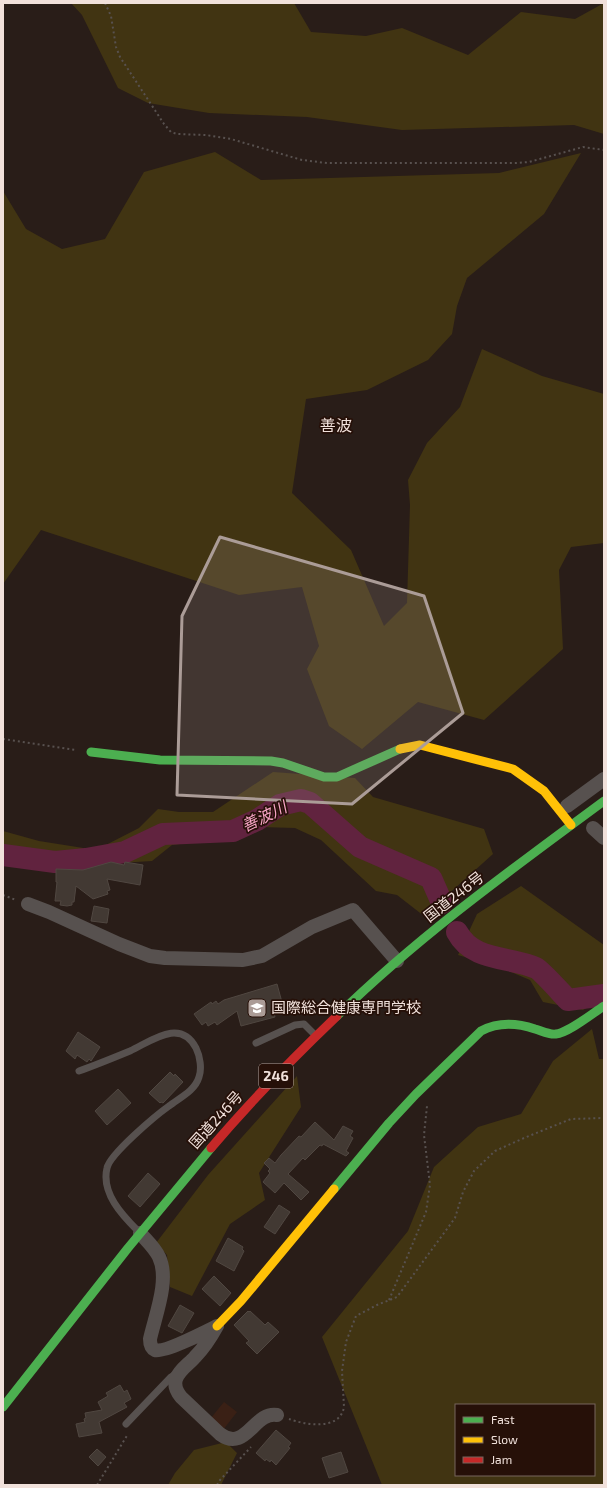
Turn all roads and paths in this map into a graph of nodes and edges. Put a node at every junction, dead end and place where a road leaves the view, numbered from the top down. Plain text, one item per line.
1 (105, 3) edge
2 (604, 150) edge
3 (3, 739) edge
4 (91, 752) joint
5 (513, 769) junction
6 (604, 779) edge
7 (604, 801) edge
8 (571, 825) junction
9 (593, 828) dead end
10 (604, 838) edge
11 (28, 904) dead end
12 (397, 961) junction
13 (604, 1006) edge
14 (315, 1036) junction
15 (256, 1043) dead end
16 (79, 1071) dead end
17 (427, 1084) junction
18 (604, 1118) edge
19 (140, 1233) junction
20 (389, 1300) junction
21 (217, 1326) junction
22 (181, 1371) junction
23 (3, 1408) edge
24 (277, 1415) joint
25 (126, 1424) dead end
26 (128, 1433) dead end
27 (251, 1447) dead end
28 (98, 1485) edge
29 (217, 1485) edge

1 - 2 path
3 - 4 path
4 - 5 main road
5 - 6 street
5 - 8 main road
7 - 8 main road, 国道246号 / 246
8 - 12 main road, 国道246号 / 246
9 - 10 street
11 - 12 street
12 - 14 main road, 国道246号 / 246
13 - 17 main road
14 - 15 lane
14 - 19 main road, 国道246号 / 246
16 - 19 lane
17 - 20 path
17 - 21 main road
18 - 20 path
19 - 21 street
19 - 23 main road, 国道246号 / 246
20 - 24 path
21 - 22 street
22 - 24 street
22 - 25 lane
26 - 28 path
27 - 29 path

